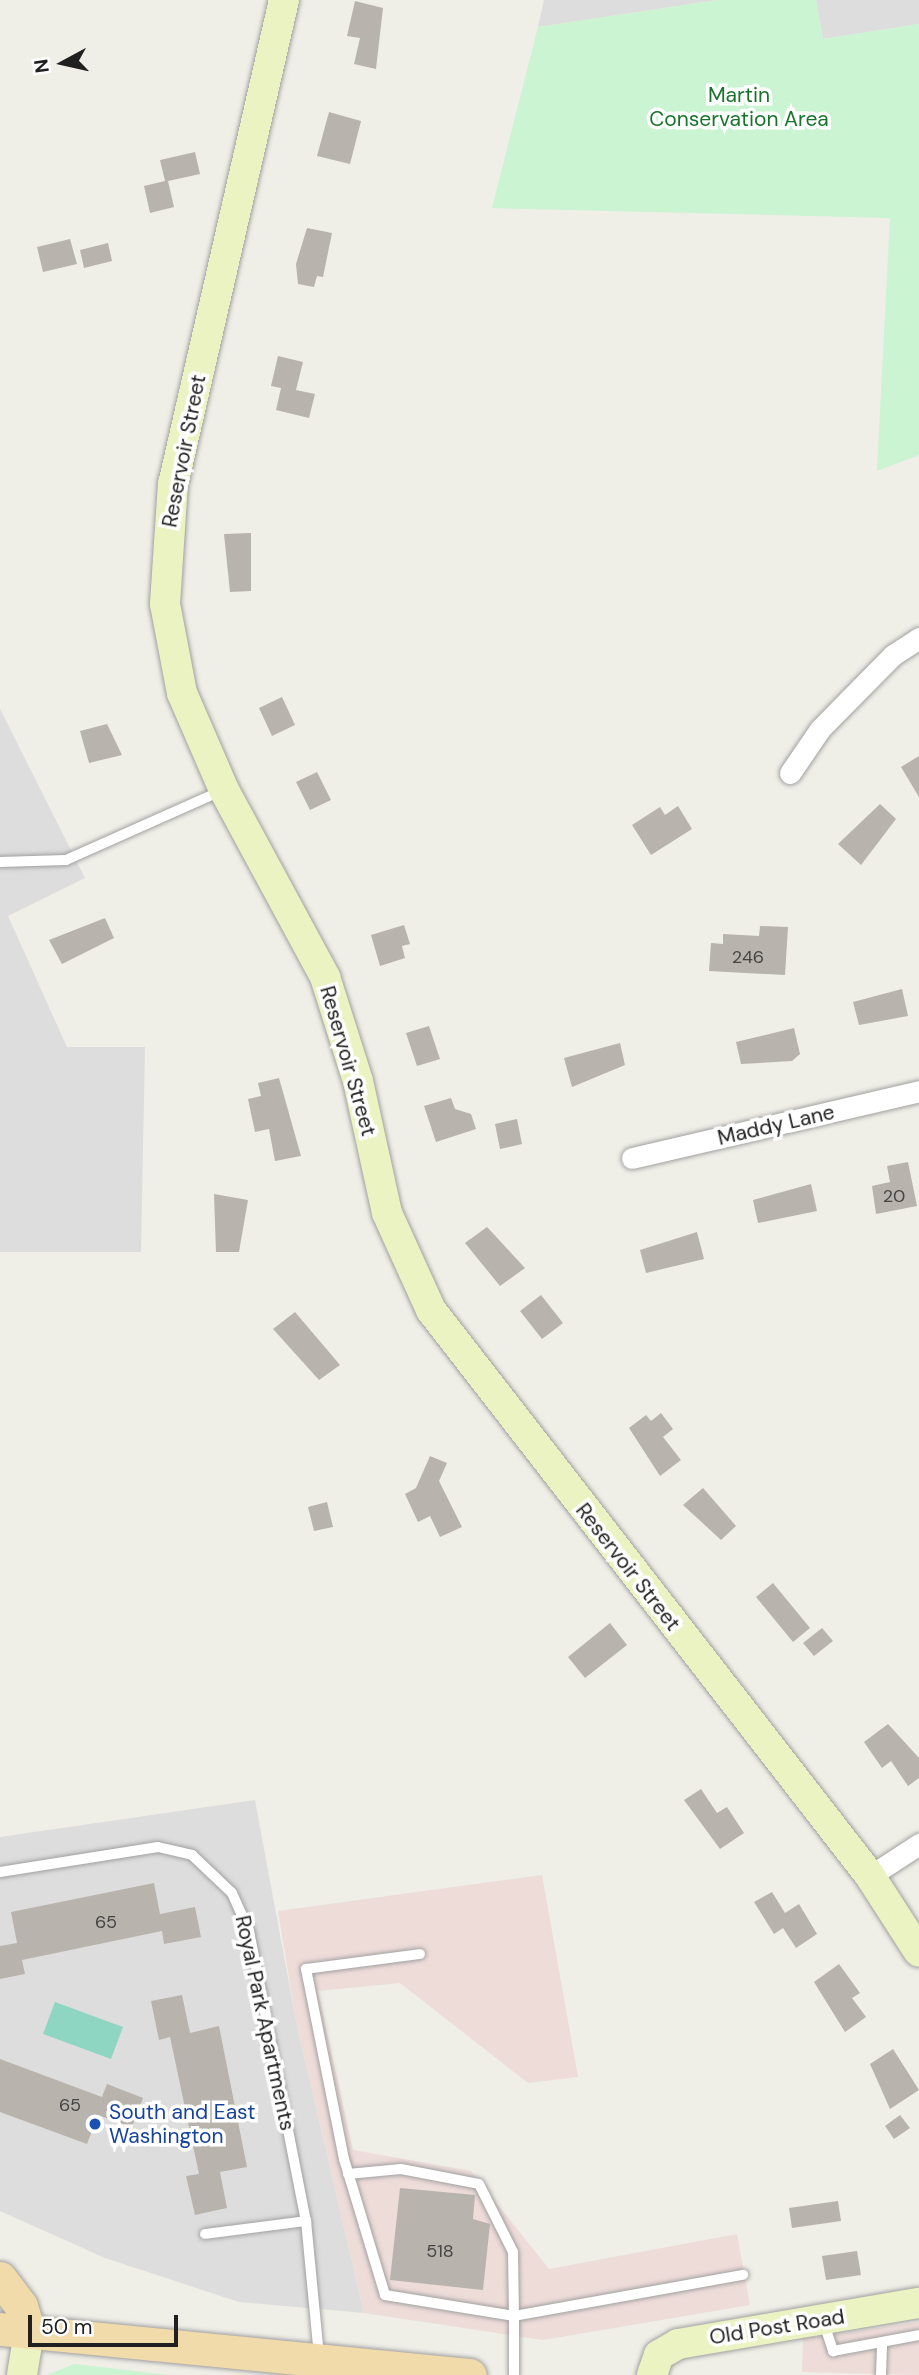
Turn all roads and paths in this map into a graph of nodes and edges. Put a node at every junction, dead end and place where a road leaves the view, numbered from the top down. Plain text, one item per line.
1 (284, 0) edge
2 (919, 638) edge
3 (790, 773) dead end
4 (224, 790) junction
5 (0, 862) edge
6 (919, 1091) edge
7 (632, 1158) dead end
8 (919, 1844) edge
9 (0, 1872) edge
10 (870, 1875) junction
11 (919, 1952) edge
12 (420, 1954) dead end
13 (348, 2174) junction
14 (306, 2221) junction
15 (205, 2234) dead end
16 (743, 2275) dead end
17 (0, 2278) edge
18 (919, 2303) edge
19 (514, 2316) junction
20 (823, 2320) junction
21 (14, 2331) edge
22 (919, 2335) edge
23 (882, 2343) junction
24 (318, 2361) junction
25 (422, 2373) edge
26 (22, 2375) edge
27 (470, 2375) edge
28 (514, 2375) edge
29 (652, 2375) edge
30 (881, 2375) edge

1 - 4 street, Reservoir Street
2 - 3 street
4 - 5 lane
4 - 10 street, Reservoir Street
6 - 7 street, Maddy Lane
8 - 10 street
9 - 14 lane, Royal Park Apartments
10 - 11 street, Reservoir Street
12 - 13 lane
13 - 19 lane
13 - 19 lane
14 - 15 lane
14 - 24 lane, Royal Park Apartments
16 - 19 lane
17 - 21 main road
18 - 20 street, Old Post Road
19 - 28 lane
20 - 23 lane
20 - 29 street, Old Post Road
21 - 24 main road
21 - 26 street
22 - 23 lane
23 - 30 lane
24 - 25 main road
25 - 27 main road

